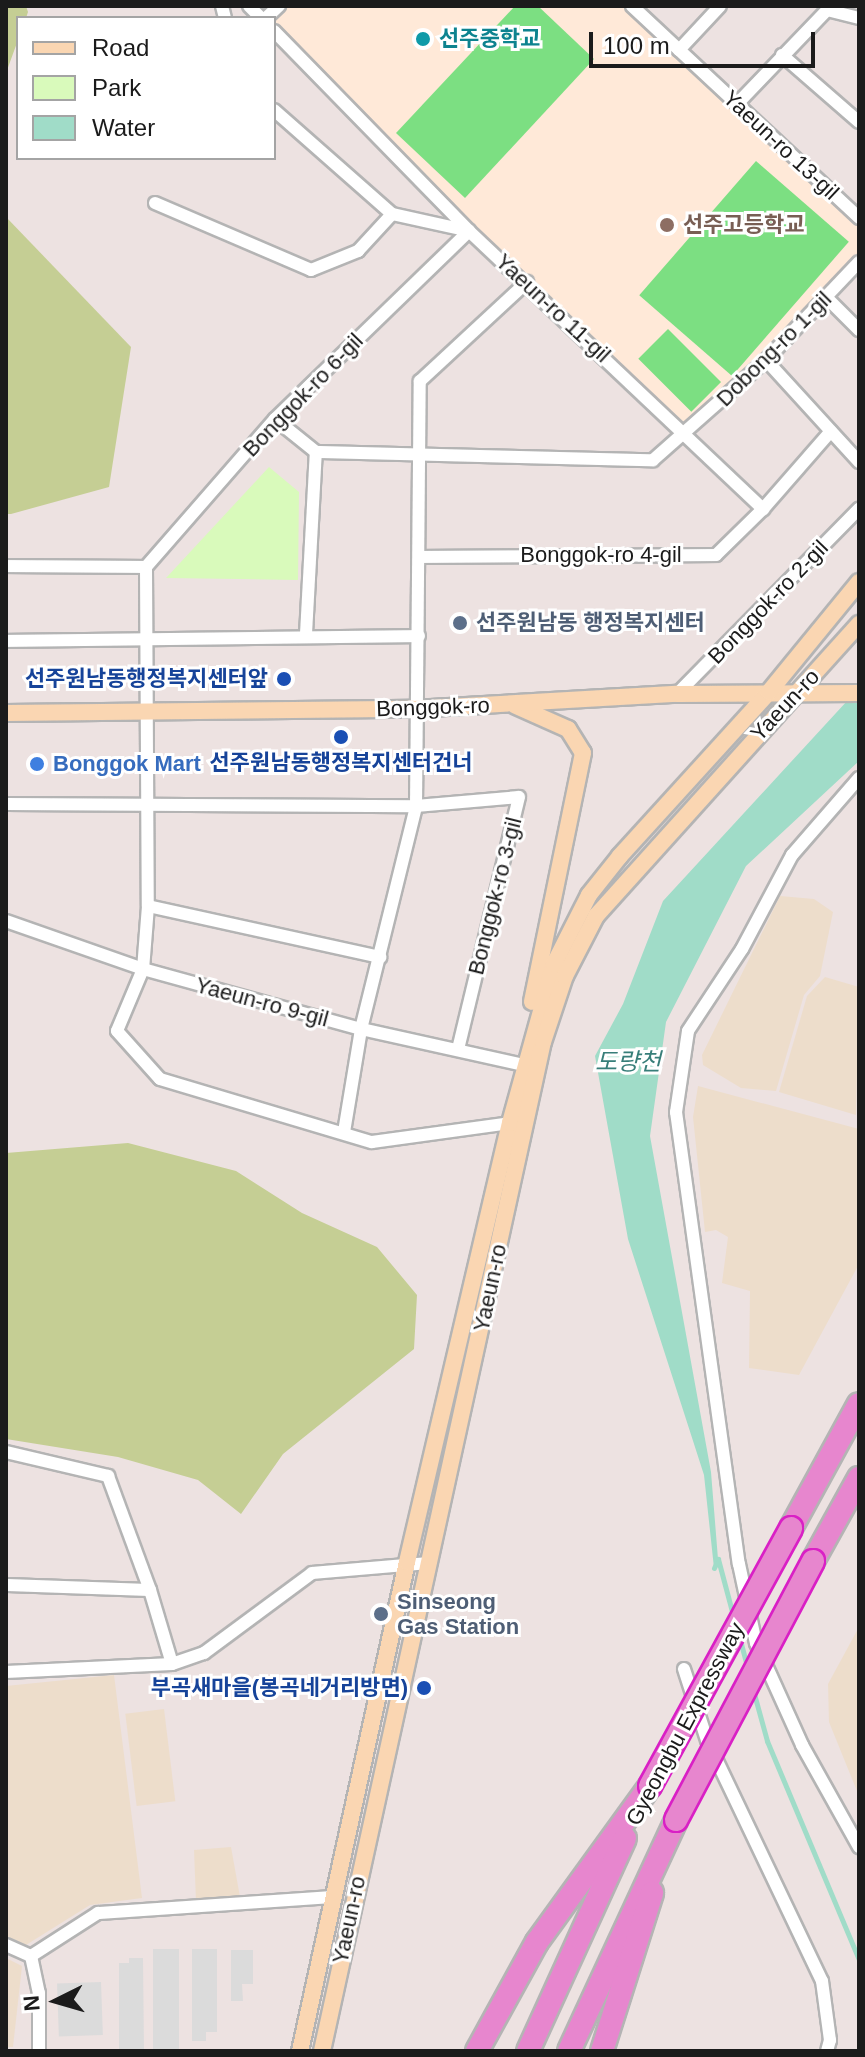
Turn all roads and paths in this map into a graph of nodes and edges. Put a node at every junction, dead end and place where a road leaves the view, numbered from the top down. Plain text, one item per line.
1 (632, 6) edge
2 (720, 6) edge
3 (859, 18) edge
4 (276, 33) edge
5 (679, 50) junction
6 (782, 55) junction
7 (737, 104) junction
8 (276, 112) edge
9 (859, 122) edge
10 (155, 203) dead end
11 (392, 214) junction
12 (859, 218) edge
13 (469, 231) junction
14 (859, 262) edge
15 (527, 282) junction
16 (826, 297) junction
17 (859, 330) edge
18 (766, 360) junction
19 (275, 419) junction
20 (831, 431) junction
21 (688, 434) junction
22 (316, 452) junction
23 (420, 453) junction
24 (859, 462) edge
25 (763, 509) junction
26 (859, 509) edge
27 (420, 557) junction
28 (6, 566) edge
29 (146, 567) junction
30 (859, 582) edge
31 (859, 624) edge
32 (306, 634) junction
33 (147, 636) junction
34 (419, 636) junction
35 (6, 641) edge
36 (769, 692) junction
37 (797, 692) junction
38 (859, 693) edge
39 (677, 694) junction
40 (511, 704) junction
41 (413, 709) junction
42 (6, 713) edge
43 (149, 714) junction
44 (859, 778) edge
45 (6, 804) edge
46 (146, 806) junction
47 (416, 806) junction
48 (148, 906) junction
49 (6, 921) edge
50 (380, 957) junction
51 (143, 969) junction
52 (361, 1029) junction
53 (458, 1050) junction
54 (524, 1065) junction
55 (510, 1123) junction
56 (344, 1132) junction
57 (859, 1404) edge
58 (6, 1452) edge
59 (859, 1478) edge
60 (429, 1563) junction
61 (407, 1565) junction
62 (6, 1585) edge
63 (150, 1590) junction
64 (172, 1664) junction
65 (684, 1669) dead end
66 (6, 1672) edge
67 (650, 1786) junction
68 (676, 1820) junction
69 (859, 1847) edge
70 (333, 1897) junction
71 (6, 1945) edge
72 (31, 1956) junction
73 (39, 2051) edge
74 (300, 2051) edge
75 (322, 2051) edge
76 (477, 2051) edge
77 (528, 2051) edge
78 (569, 2051) edge
79 (602, 2051) edge
80 (827, 2051) edge

1 - 5 street, Yaeun-ro 13-gil
2 - 5 street
3 - 6 street
4 - 13 street, Yaeun-ro 11-gil
5 - 7 street, Yaeun-ro 13-gil
6 - 7 street
6 - 9 street
7 - 12 street, Yaeun-ro 13-gil
8 - 11 street
10 - 11 street
11 - 13 street
13 - 15 street, Yaeun-ro 11-gil
13 - 19 street, Bonggok-ro 6-gil
14 - 16 street, Dobong-ro 1-gil
15 - 21 street, Yaeun-ro 11-gil
15 - 23 street
16 - 17 street
16 - 18 street, Dobong-ro 1-gil
18 - 20 street
18 - 21 street, Dobong-ro 1-gil
19 - 22 street
19 - 29 street, Bonggok-ro 6-gil
20 - 24 street
20 - 25 street
21 - 23 street
21 - 25 street, Yaeun-ro 11-gil
22 - 23 street
22 - 32 street
23 - 27 street
25 - 27 street, Bonggok-ro 4-gil
26 - 39 street, Bonggok-ro 2-gil
27 - 34 street
28 - 29 street
29 - 33 street
30 - 36 main road, Yaeun-ro
31 - 37 main road, Yaeun-ro
32 - 33 street
32 - 34 street
33 - 35 street
33 - 43 street
34 - 41 street
36 - 37 main road, Bonggok-ro
36 - 39 main road, Bonggok-ro
36 - 54 main road, Yaeun-ro
37 - 38 main road, Bonggok-ro
37 - 60 main road, Yaeun-ro
39 - 40 main road, Bonggok-ro
40 - 41 main road, Bonggok-ro
40 - 54 main road
41 - 43 main road, Bonggok-ro
41 - 47 street
42 - 43 main road, Bonggok-ro
43 - 46 street
44 - 69 street
45 - 46 street, Bonggok-ro 3-gil
46 - 47 street, Bonggok-ro 3-gil
46 - 48 street
47 - 50 street
47 - 53 street, Bonggok-ro 3-gil
48 - 50 street
48 - 51 street
49 - 51 street, Yaeun-ro 9-gil
50 - 52 street
51 - 52 street, Yaeun-ro 9-gil
51 - 56 street
52 - 53 street, Yaeun-ro 9-gil
52 - 56 street
53 - 54 street, Yaeun-ro 9-gil
54 - 55 main road, Yaeun-ro
55 - 56 street
55 - 61 main road, Yaeun-ro
57 - 67 highway, Gyeongbu Expressway, bridge
58 - 63 street
59 - 68 highway, Gyeongbu Expressway, bridge
60 - 61 street
60 - 75 main road, Yaeun-ro
61 - 64 street
61 - 70 main road, Yaeun-ro
62 - 63 street
63 - 64 street
64 - 66 street
65 - 80 street
67 - 76 highway
67 - 77 highway, Gyeongbu Expressway
68 - 78 highway, Gyeongbu Expressway
68 - 79 highway
70 - 72 street
70 - 74 main road, Yaeun-ro
71 - 72 street
72 - 73 street

